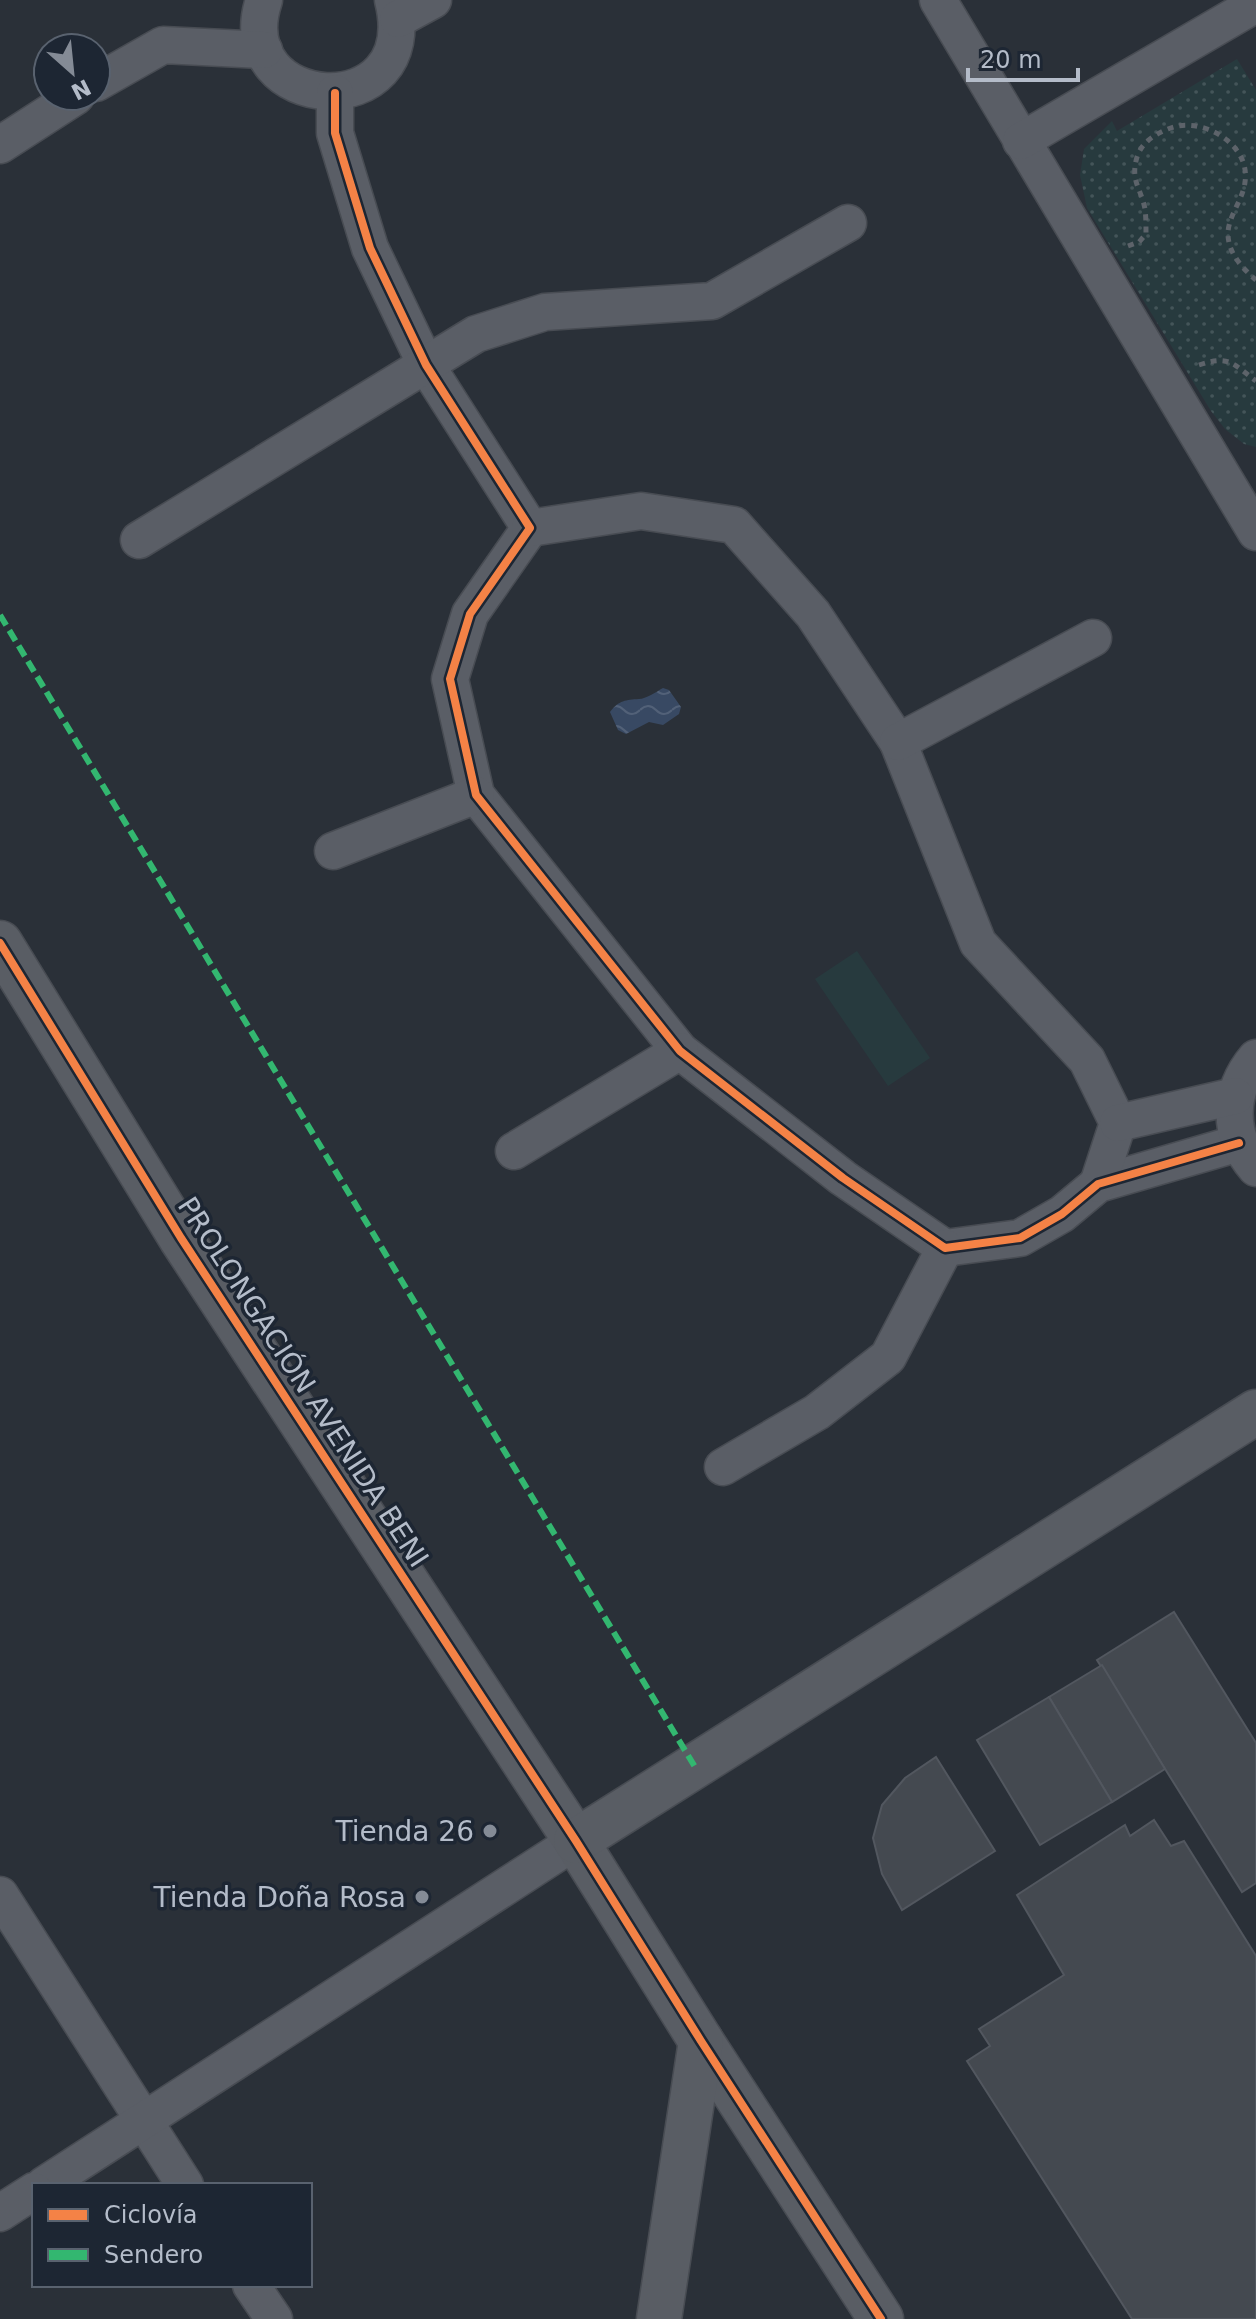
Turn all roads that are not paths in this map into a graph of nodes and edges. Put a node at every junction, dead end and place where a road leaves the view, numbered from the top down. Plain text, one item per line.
1 (264, 0) edge
2 (433, 0) edge
3 (938, 0) edge
4 (1256, 4) edge
5 (395, 10) edge
6 (264, 50) junction
7 (112, 74) edge
8 (335, 93) junction
9 (51, 112) edge
10 (1021, 141) junction
11 (0, 145) edge
12 (848, 223) dead end
13 (426, 365) junction
14 (1250, 510) edge
15 (530, 528) junction
16 (139, 540) dead end
17 (1093, 638) dead end
18 (898, 742) junction
19 (476, 795) junction
20 (333, 851) dead end
21 (0, 943) edge
22 (680, 1051) junction
23 (1256, 1058) edge
24 (1235, 1096) junction
25 (1118, 1123) junction
26 (514, 1151) dead end
27 (1248, 1155) edge
28 (1098, 1184) junction
29 (945, 1248) junction
30 (1256, 1412) edge
31 (723, 1467) dead end
32 (576, 1841) junction
33 (0, 1895) edge
34 (701, 2041) junction
35 (143, 2122) junction
36 (47, 2183) edge
37 (184, 2183) edge
38 (32, 2192) edge
39 (0, 2213) edge
40 (252, 2287) edge
41 (274, 2319) edge
42 (659, 2319) edge
43 (881, 2319) edge

1 - 6 street
2 - 5 street
3 - 10 street
4 - 10 street
5 - 8 street
6 - 7 street
6 - 8 street
8 - 13 street
9 - 11 street
10 - 14 street
12 - 13 street
13 - 15 street
13 - 16 street
15 - 18 street
15 - 19 street
17 - 18 street
18 - 25 street
19 - 20 street
19 - 22 street
21 - 32 street, PROLONGACIÓN AVENIDA BENI
22 - 26 street
22 - 29 street
23 - 24 street
24 - 25 street
24 - 27 street
25 - 28 street
27 - 28 street
28 - 29 street
29 - 31 street
30 - 32 street
32 - 34 street, PROLONGACIÓN AVENIDA BENI
32 - 35 street
33 - 35 street
34 - 42 street
34 - 43 street
35 - 36 street
35 - 37 street
38 - 39 street
40 - 41 street

